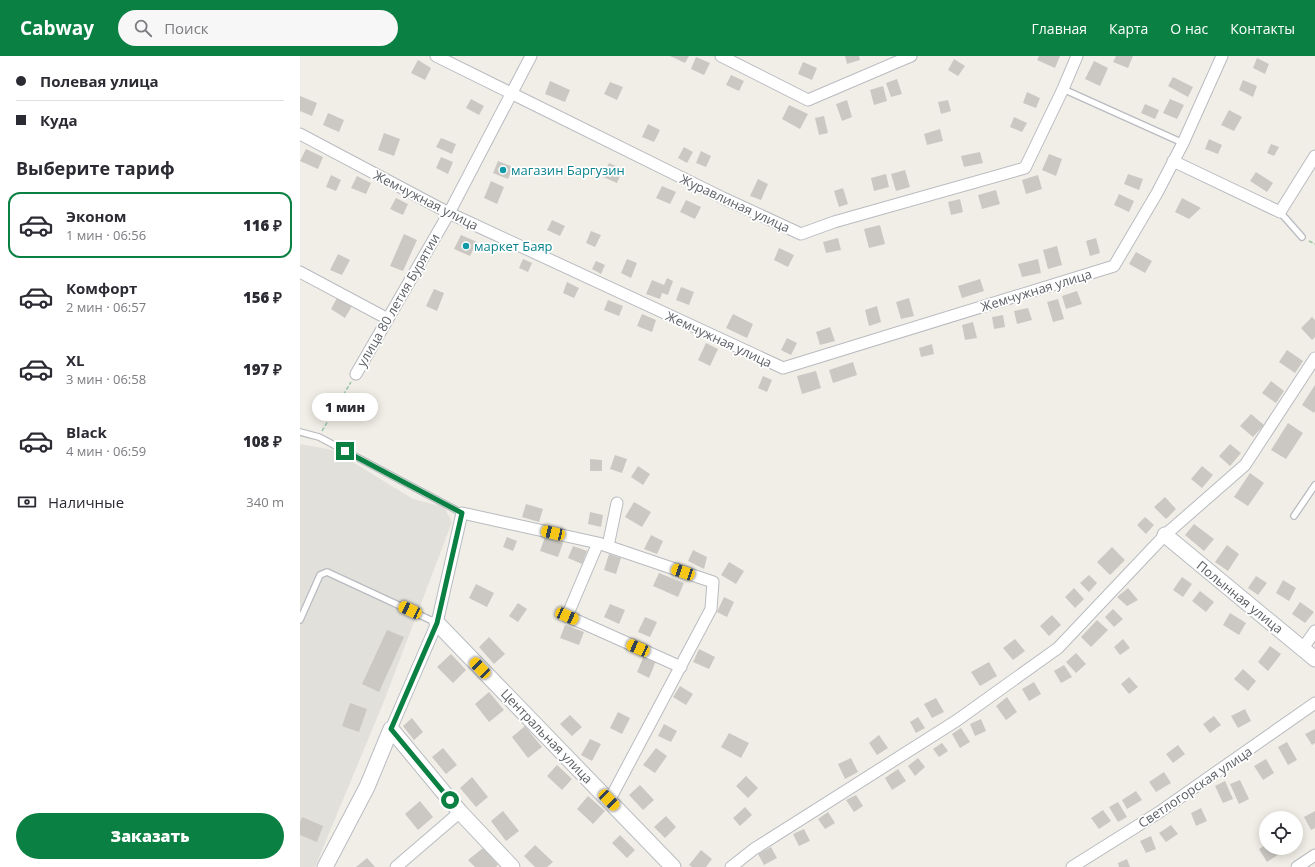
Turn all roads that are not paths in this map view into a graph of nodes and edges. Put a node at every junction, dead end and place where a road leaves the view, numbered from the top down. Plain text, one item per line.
1 (436, 56) edge
2 (530, 56) edge
3 (721, 56) edge
4 (911, 56) edge
5 (1077, 56) edge
6 (1222, 56) edge
7 (1063, 88) junction
8 (512, 93) junction
9 (300, 134) edge
10 (1183, 143) junction
11 (1315, 156) edge
12 (1173, 161) junction
13 (1280, 212) junction
14 (448, 214) junction
15 (1302, 238) dead end
16 (300, 272) edge
17 (388, 319) junction
18 (1315, 358) edge
19 (356, 374) road end
20 (300, 432) edge
21 (1315, 485) edge
22 (617, 503) dead end
23 (462, 513) junction
24 (1294, 516) dead end
25 (1165, 535) junction
26 (603, 545) junction
27 (300, 620) edge
28 (437, 623) junction
29 (1315, 631) edge
30 (1304, 648) junction
31 (1315, 659) edge
32 (681, 667) junction
33 (1315, 703) edge
34 (391, 729) junction
35 (609, 800) junction
36 (460, 812) junction
37 (1315, 855) edge
38 (325, 867) edge
39 (396, 867) edge
40 (512, 867) edge
41 (673, 867) edge
42 (730, 867) edge
43 (1072, 867) edge
44 (1297, 867) edge

1 - 8 street, Журавлиная улица
2 - 8 street, улица 80 летия Бурятии
3 - 4 street
5 - 7 street, Журавлиная улица
6 - 10 street, Жемчужная улица
7 - 8 street, Журавлиная улица
7 - 10 lane
8 - 14 street, улица 80 летия Бурятии
9 - 14 street, Жемчужная улица
10 - 12 street, Жемчужная улица
11 - 13 street
12 - 13 street
12 - 14 street, Жемчужная улица
13 - 15 lane
14 - 17 street, улица 80 летия Бурятии
16 - 17 street
17 - 19 street, улица 80 летия Бурятии
18 - 25 street
20 - 23 lane
21 - 24 lane
22 - 26 street
23 - 26 street
23 - 28 street
25 - 30 street, Полынная улица
25 - 42 street
26 - 32 street
26 - 32 street
27 - 28 lane
28 - 34 street
28 - 35 street, Центральная улица
29 - 30 street
30 - 31 street, Полынная улица
32 - 35 street
33 - 43 street, Светлогорская улица
34 - 36 street
34 - 38 street
35 - 41 street, Центральная улица
36 - 39 street
36 - 40 street
37 - 44 street

